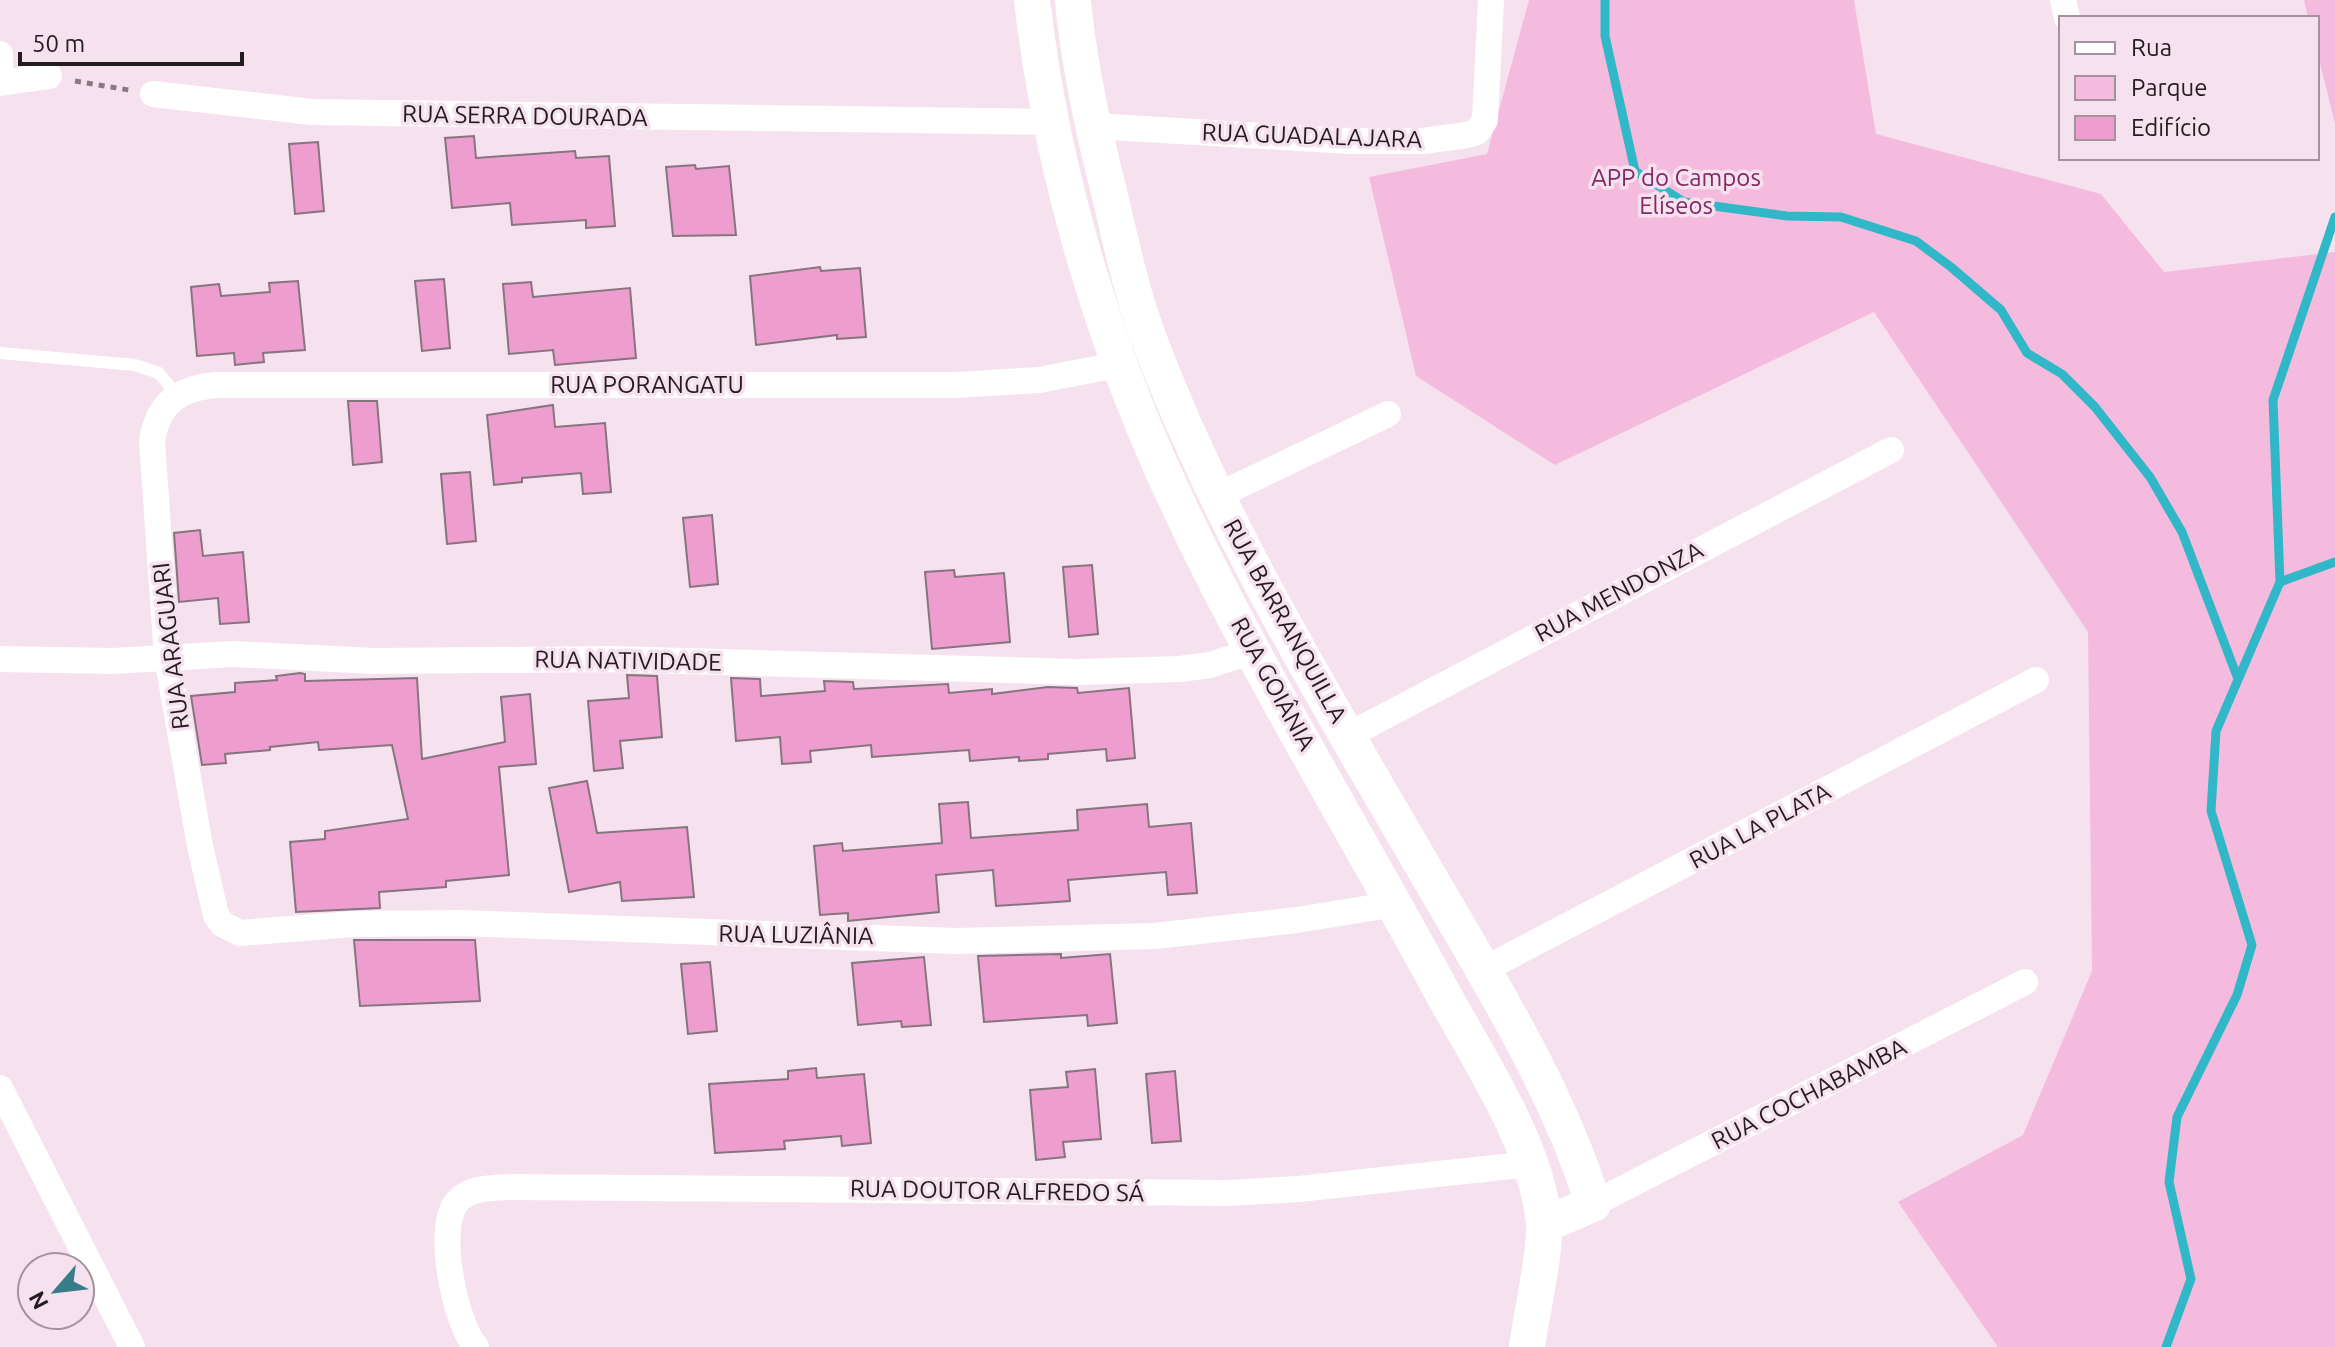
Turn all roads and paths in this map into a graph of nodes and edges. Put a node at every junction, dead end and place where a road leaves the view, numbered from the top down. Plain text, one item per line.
1 (1032, 0) edge
2 (1073, 0) edge
3 (1491, 0) edge
4 (0, 54) edge
5 (0, 75) edge
6 (49, 76) joint
7 (0, 83) edge
8 (153, 94) joint
9 (1052, 122) junction
10 (1093, 126) junction
11 (1144, 326) junction
12 (1113, 352) junction
13 (0, 353) edge
14 (176, 394) junction
15 (1388, 414) dead end
16 (1891, 450) dead end
17 (1217, 496) junction
18 (1253, 651) junction
19 (167, 657) junction
20 (0, 659) edge
21 (2036, 680) dead end
22 (1347, 736) junction
23 (212, 903) joint
24 (1395, 904) junction
25 (1483, 970) junction
26 (2025, 982) dead end
27 (0, 1088) edge
28 (1531, 1164) junction
29 (1593, 1204) junction
30 (1544, 1225) junction
31 (132, 1347) edge
32 (476, 1347) edge
33 (1527, 1347) edge

1 - 9 street, RUA GOIÂNIA
2 - 10 street, RUA BARRANQUILLA
3 - 10 street, RUA GUADALAJARA
4 - 5 street
6 - 7 street
6 - 8 path
8 - 9 street, RUA SERRA DOURADA
9 - 12 street, RUA GOIÂNIA
10 - 11 street, RUA BARRANQUILLA
11 - 12 street
11 - 17 street, RUA BARRANQUILLA
12 - 14 street, RUA PORANGATU
12 - 18 street, RUA GOIÂNIA
13 - 14 lane
14 - 19 street, RUA ARAGUARI
15 - 17 street
16 - 22 street, RUA MENDONZA
17 - 22 street, RUA BARRANQUILLA
18 - 19 street, RUA NATIVIDADE
18 - 24 street, RUA GOIÂNIA
19 - 20 street, RUA NATIVIDADE
19 - 23 street, RUA ARAGUARI
21 - 25 street, RUA LA PLATA
22 - 25 street, RUA BARRANQUILLA
23 - 24 street, RUA LUZIÂNIA
24 - 28 street, RUA GOIÂNIA
25 - 29 street, RUA BARRANQUILLA
26 - 29 street, RUA COCHABAMBA
27 - 31 street
28 - 30 street, RUA GOIÂNIA
28 - 32 street, RUA DOUTOR ALFREDO SÁ
29 - 30 street
30 - 33 street, RUA GOIÂNIA

